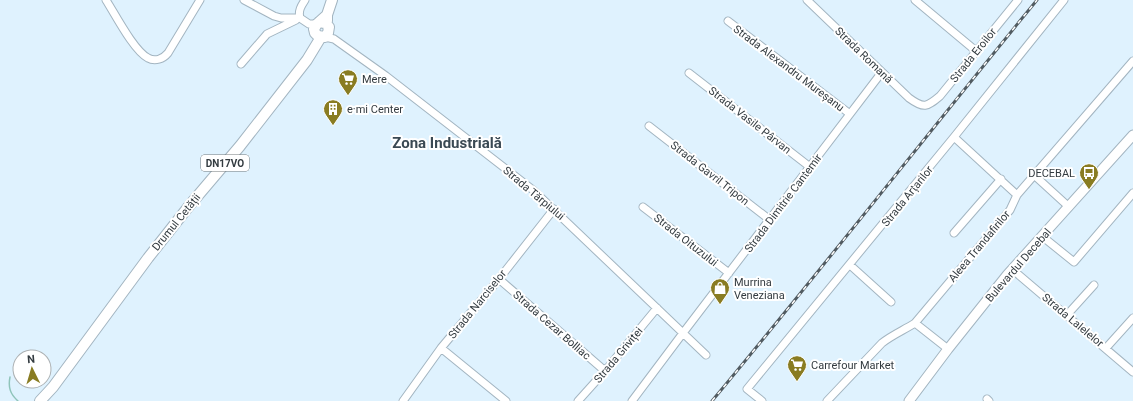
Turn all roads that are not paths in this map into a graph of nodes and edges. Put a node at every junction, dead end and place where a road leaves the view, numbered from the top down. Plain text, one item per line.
1 (106, 0) edge
2 (200, 0) edge
3 (244, 0) edge
4 (305, 0) edge
5 (332, 0) edge
6 (807, 0) edge
7 (915, 0) edge
8 (1018, 0) edge
9 (1064, 0) edge
10 (728, 21) dead end
11 (318, 28) junction
12 (976, 51) junction
13 (1133, 61) edge
14 (241, 64) dead end
15 (882, 72) junction
16 (689, 73) dead end
17 (924, 106) joint
18 (850, 114) junction
19 (650, 126) dead end
20 (954, 137) junction
21 (1131, 141) edge
22 (810, 167) junction
23 (1034, 175) junction
24 (1001, 180) junction
25 (1133, 193) edge
26 (1017, 195) junction
27 (643, 206) dead end
28 (1070, 207) junction
29 (554, 208) junction
30 (770, 220) junction
31 (954, 233) dead end
32 (1043, 237) junction
33 (850, 265) junction
34 (1013, 270) junction
35 (729, 273) junction
36 (499, 279) junction
37 (1094, 285) dead end
38 (891, 302) dead end
39 (657, 308) junction
40 (1066, 316) junction
41 (1133, 318) edge
42 (915, 323) junction
43 (683, 333) junction
44 (441, 348) junction
45 (1106, 348) junction
46 (948, 350) junction
47 (706, 355) dead end
48 (605, 371) junction
49 (1133, 372) edge
50 (40, 401) edge
51 (403, 401) edge
52 (506, 401) edge
53 (578, 401) edge
54 (632, 401) edge
55 (762, 401) edge
56 (828, 401) edge
57 (909, 401) edge

1 - 2 street
3 - 11 street
4 - 11 street
5 - 11 highway, Drumul Cetății / DN17VO
6 - 15 street, Strada Romană
7 - 12 street
8 - 12 street, Strada Eroilor
9 - 20 street, Strada Arțarilor
10 - 18 street, Strada Alexandru Mureșanu
11 - 14 street
11 - 29 street, Strada Tărpiului
11 - 50 highway, Drumul Cetății / DN17VO
12 - 17 street, Strada Eroilor
13 - 23 street, Aleea Trandafirilor
15 - 17 street, Strada Romană
15 - 18 street, Strada Dimitrie Cantemir
16 - 22 street, Strada Vasile Pârvan
18 - 22 street, Strada Dimitrie Cantemir
19 - 30 street, Strada Gavril Tripon
20 - 24 street
20 - 33 street, Strada Arțarilor
21 - 28 main road, Bulevardul Decebal
22 - 30 street, Strada Dimitrie Cantemir
23 - 26 street, Aleea Trandafirilor
23 - 28 street
24 - 26 street
24 - 31 street
25 - 32 street
26 - 42 street, Aleea Trandafirilor
27 - 35 street, Strada Oituzului
28 - 32 main road, Bulevardul Decebal
29 - 36 street, Strada Narciselor
29 - 39 street, Strada Tărpiului
30 - 35 street, Strada Dimitrie Cantemir
32 - 34 main road, Bulevardul Decebal
33 - 38 street
33 - 55 street, Strada Arțarilor
34 - 40 street, Strada Lalelelor
34 - 46 main road, Bulevardul Decebal
35 - 43 street, Strada Dimitrie Cantemir
36 - 44 street, Strada Narciselor
36 - 48 street, Strada Cezar Bolliac
37 - 40 street
39 - 43 street, Strada Tărpiului
39 - 48 street, Strada Griviței
40 - 45 street, Strada Lalelelor
41 - 45 street
42 - 46 street
42 - 56 street, Aleea Trandafirilor
43 - 47 street, Strada Tărpiului
43 - 54 street, Strada Dimitrie Cantemir
44 - 51 street, Strada Narciselor
44 - 52 street
45 - 49 street, Strada Lalelelor
46 - 57 main road, Bulevardul Decebal
48 - 53 street, Strada Griviței

